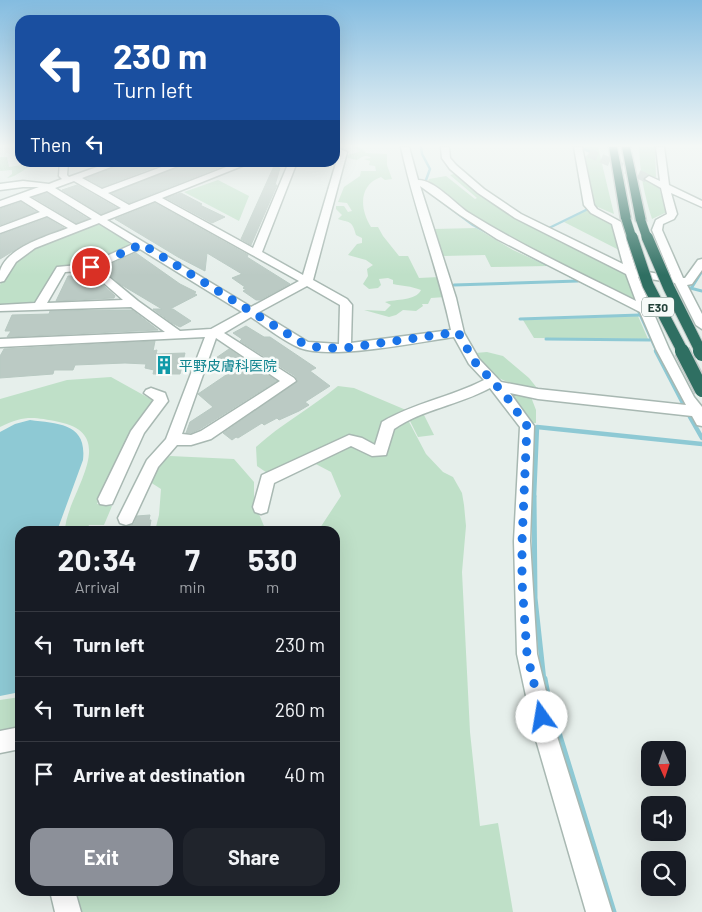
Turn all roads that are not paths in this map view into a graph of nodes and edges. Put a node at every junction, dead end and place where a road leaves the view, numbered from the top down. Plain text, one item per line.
1 (42, 190) edge
2 (50, 190) edge
3 (95, 190) edge
4 (107, 190) edge
5 (180, 190) edge
6 (282, 190) edge
7 (333, 190) edge
8 (417, 190) edge
9 (432, 190) edge
10 (481, 190) edge
11 (586, 190) edge
12 (620, 190) edge
13 (634, 190) edge
14 (666, 190) edge
15 (671, 190) edge
16 (100, 192) junction
17 (21, 196) junction
18 (157, 199) junction
19 (0, 204) edge
20 (702, 204) edge
21 (130, 209) junction
22 (48, 212) junction
23 (102, 219) junction
24 (76, 229) junction
25 (0, 230) edge
26 (142, 244) junction
27 (256, 253) junction
28 (702, 262) edge
29 (91, 267) junction
30 (630, 273) junction
31 (0, 279) edge
32 (307, 282) junction
33 (686, 283) junction
34 (134, 303) junction
35 (38, 306) junction
36 (0, 308) edge
37 (645, 310) junction
38 (251, 312) junction
39 (702, 325) edge
40 (458, 332) junction
41 (214, 333) junction
42 (178, 335) junction
43 (0, 343) edge
44 (345, 348) junction
45 (702, 354) edge
46 (494, 384) junction
47 (702, 390) edge
48 (151, 393) dead end
49 (700, 414) edge
50 (173, 439) junction
51 (124, 462) junction
52 (152, 464) junction
53 (106, 499) dead end
54 (261, 506) dead end
55 (126, 518) dead end
56 (15, 739) edge
57 (0, 742) edge
58 (63, 896) edge
59 (68, 912) edge
60 (599, 912) edge

1 - 17 street
2 - 23 street
3 - 16 street
4 - 16 street
5 - 18 street
6 - 27 street
7 - 32 street
8 - 40 street
9 - 37 street
10 - 30 street
11 - 30 street
12 - 47 highway, E30, bridge
13 - 45 highway, E30, bridge
14 - 33 street
15 - 20 street
16 - 21 street
17 - 19 street
17 - 22 street
18 - 21 street
18 - 27 street
21 - 23 street
22 - 24 street
22 - 25 street
23 - 24 street
23 - 26 street
24 - 31 street
26 - 29 street
26 - 38 street
27 - 32 street
28 - 33 street
29 - 34 street
29 - 35 street
30 - 33 street
30 - 37 street
32 - 38 street
32 - 44 street
33 - 39 street
34 - 35 street
34 - 42 street
35 - 36 street
37 - 49 street
38 - 41 street
38 - 44 street
40 - 44 street
40 - 46 street
41 - 42 street
41 - 50 street
41 - 50 street
42 - 43 street
46 - 49 street
46 - 54 street
46 - 60 street
48 - 51 street
50 - 52 street
51 - 52 street
51 - 53 street
52 - 55 street
56 - 57 street
58 - 59 street

